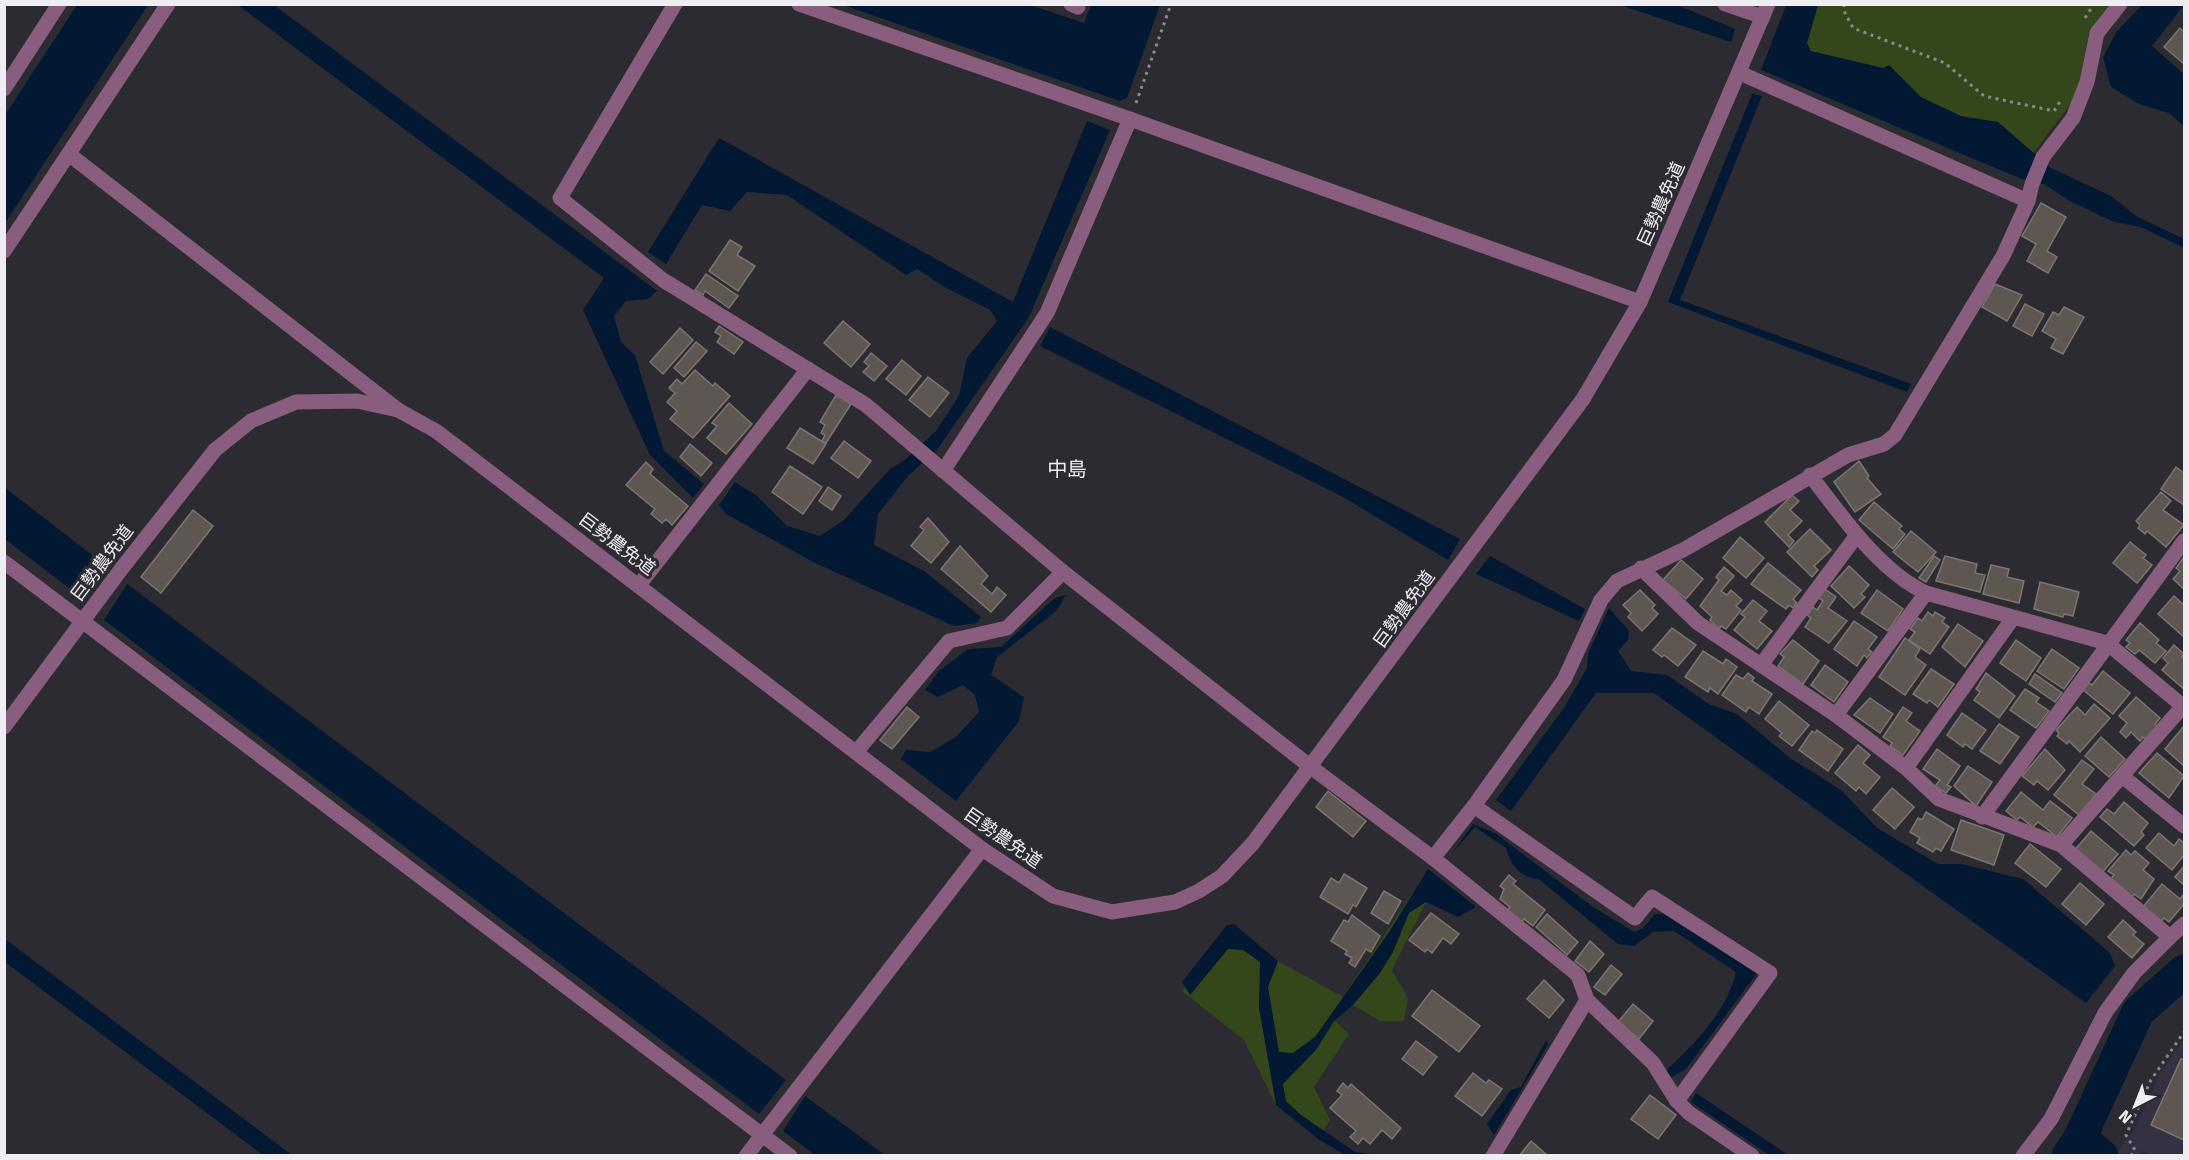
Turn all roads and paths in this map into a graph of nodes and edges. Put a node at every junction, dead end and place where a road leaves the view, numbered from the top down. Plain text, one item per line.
1 (59, 4) edge
2 (168, 4) edge
3 (675, 4) edge
4 (799, 4) edge
5 (1071, 4) edge
6 (1078, 4) edge
7 (1171, 4) edge
8 (1725, 4) edge
9 (1844, 4) edge
10 (2094, 4) edge
11 (2120, 4) edge
12 (1765, 11) edge
13 (2084, 21) dead end
14 (1740, 73) junction
15 (4, 88) edge
16 (2065, 94) dead end
17 (1130, 119) junction
18 (70, 155) junction
19 (2028, 201) junction
20 (4, 251) edge
21 (1640, 302) junction
22 (808, 369) junction
23 (398, 410) junction
24 (938, 467) junction
25 (1810, 475) junction
26 (1857, 535) junction
27 (2184, 541) edge
28 (4, 562) edge
29 (1641, 568) junction
30 (1064, 572) junction
31 (639, 585) junction
32 (1926, 593) junction
33 (2013, 618) junction
34 (82, 621) junction
35 (2107, 643) junction
36 (1761, 665) junction
37 (2184, 706) edge
38 (1836, 715) junction
39 (4, 727) edge
40 (857, 751) junction
41 (1312, 768) junction
42 (1906, 768) junction
43 (2122, 776) junction
44 (1474, 806) junction
45 (1982, 817) junction
46 (2184, 826) edge
47 (2061, 845) junction
48 (982, 849) junction
49 (1433, 858) junction
50 (2184, 924) edge
51 (2170, 937) junction
52 (1587, 1000) junction
53 (2184, 1032) edge
54 (1677, 1101) junction
55 (761, 1134) junction
56 (746, 1155) edge
57 (790, 1155) edge
58 (1493, 1155) edge
59 (1752, 1155) edge
60 (2023, 1155) edge
61 (2132, 1155) edge

1 - 15 street
2 - 18 street
3 - 22 street
4 - 17 street
5 - 6 street
7 - 17 path
8 - 12 street
9 - 16 path
10 - 13 path
11 - 19 street
12 - 14 street, 巨勢農免道
14 - 19 street
14 - 21 street, 巨勢農免道
17 - 21 street
17 - 24 street
18 - 20 street
18 - 23 street
19 - 25 street
21 - 41 street, 巨勢農免道
22 - 24 street
22 - 31 street
23 - 31 street, 巨勢農免道
23 - 34 street, 巨勢農免道
24 - 30 street
25 - 26 street
25 - 29 street
26 - 32 street
26 - 36 street
27 - 35 street
28 - 34 street
29 - 36 street
29 - 44 street
30 - 40 street
30 - 41 street
31 - 40 street, 巨勢農免道
32 - 33 street
32 - 38 street
33 - 35 street
33 - 42 street
34 - 39 street, 巨勢農免道
34 - 55 street
35 - 37 street
35 - 45 street
36 - 38 street
37 - 43 street
38 - 42 street
40 - 48 street, 巨勢農免道
41 - 48 street, 巨勢農免道
41 - 49 street
42 - 45 street
43 - 46 street
43 - 47 street
44 - 49 street
44 - 54 street
45 - 47 street
47 - 51 street
48 - 55 street
49 - 52 street
50 - 51 street
51 - 60 street
52 - 54 street
52 - 58 street
53 - 61 path
54 - 59 street
55 - 56 street
55 - 57 street

